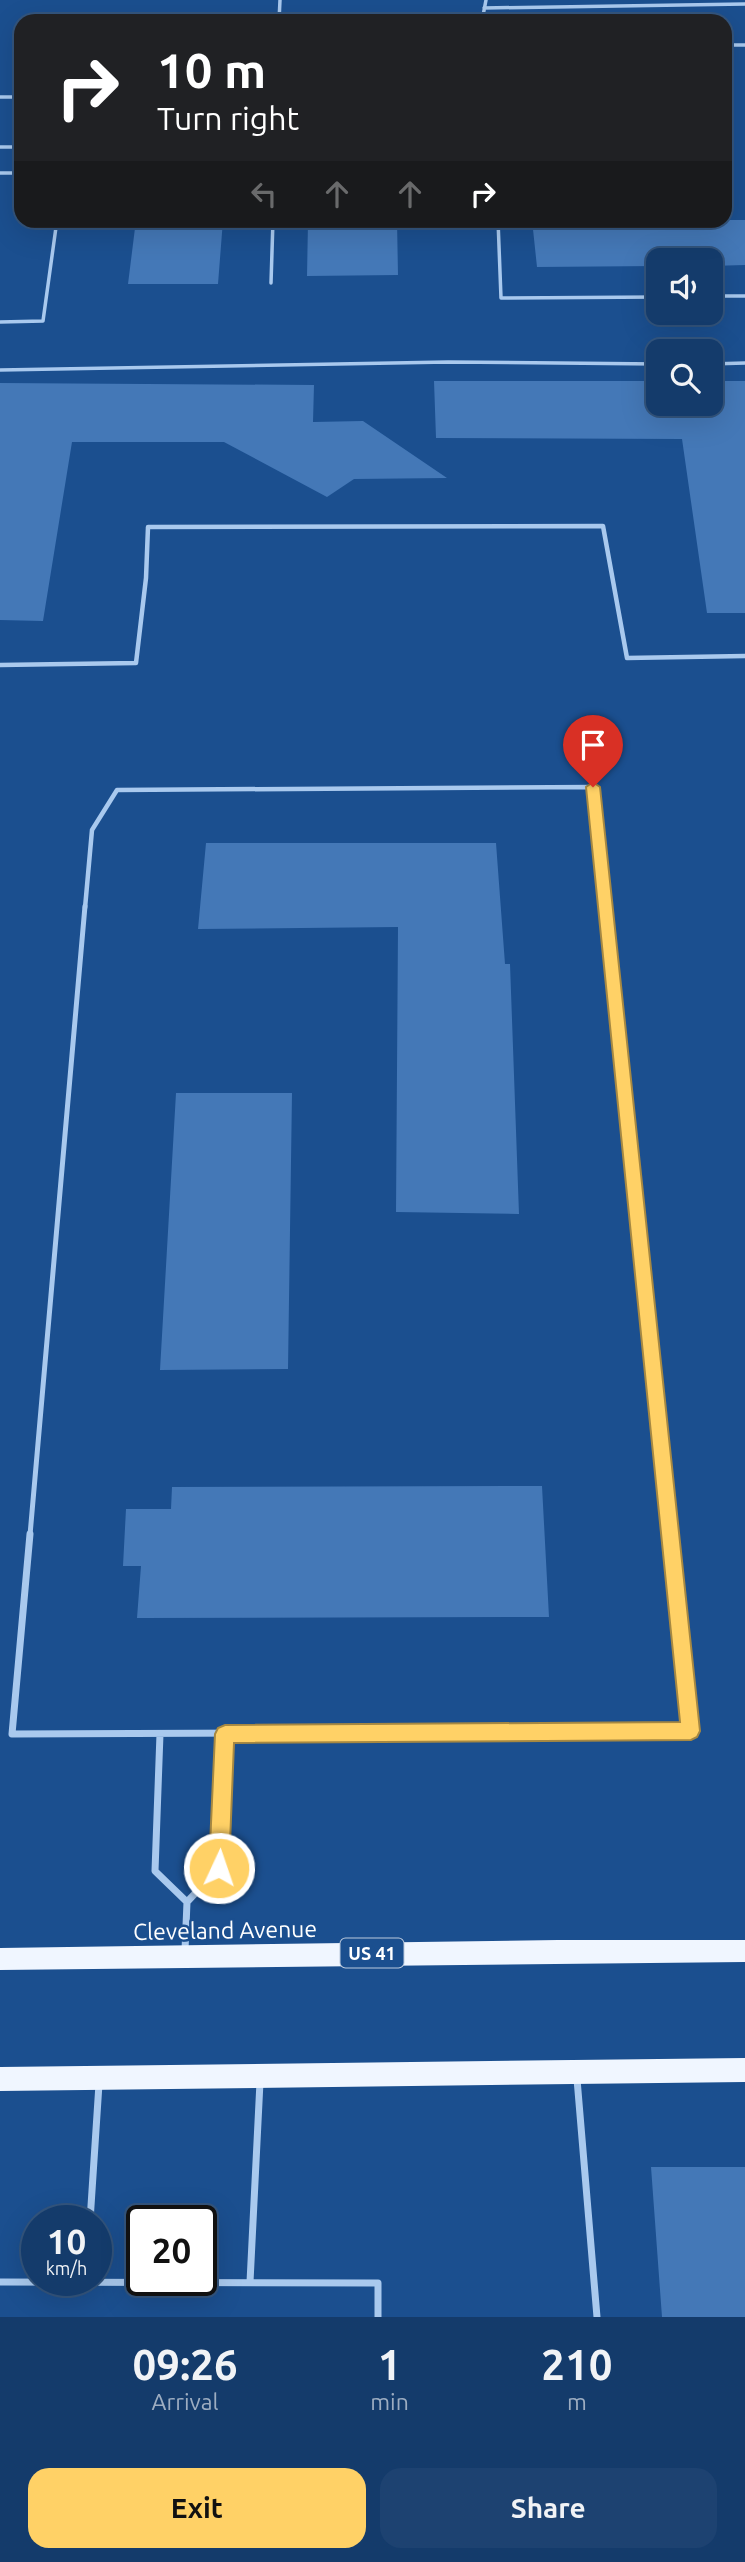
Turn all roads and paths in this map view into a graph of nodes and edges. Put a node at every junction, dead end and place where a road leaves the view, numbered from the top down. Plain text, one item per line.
1 (486, 0) edge
2 (745, 4) edge
3 (484, 8) junction
4 (483, 14) edge
5 (56, 228) edge
6 (273, 228) edge
7 (498, 228) edge
8 (271, 283) dead end
9 (646, 296) edge
10 (723, 296) edge
11 (745, 296) edge
12 (0, 322) edge
13 (745, 363) edge
14 (646, 364) edge
15 (723, 364) edge
16 (0, 370) edge
17 (745, 656) edge
18 (0, 665) edge
19 (160, 1734) junction
20 (225, 1734) junction
21 (187, 1902) junction
22 (745, 1951) edge
23 (185, 1956) junction
24 (0, 1959) edge
25 (745, 2070) edge
26 (576, 2072) junction
27 (260, 2075) junction
28 (100, 2077) junction
29 (0, 2079) edge
30 (91, 2205) edge
31 (112, 2281) edge
32 (0, 2282) edge
33 (21, 2282) edge
34 (250, 2282) junction
35 (378, 2317) edge
36 (597, 2317) edge

1 - 3 lane
2 - 3 lane
3 - 4 lane
5 - 12 lane
6 - 8 lane
7 - 9 lane
10 - 11 lane
13 - 15 lane
14 - 16 lane
17 - 18 lane
19 - 20 lane
19 - 20 lane
19 - 21 lane
20 - 21 lane
21 - 23 lane
22 - 23 main road, Cleveland Avenue / US 41
23 - 24 main road, Cleveland Avenue / US 41
25 - 26 main road
26 - 27 main road
26 - 36 lane
27 - 28 main road
27 - 34 lane
28 - 29 main road
28 - 30 lane
31 - 34 lane
32 - 33 lane
34 - 35 lane

